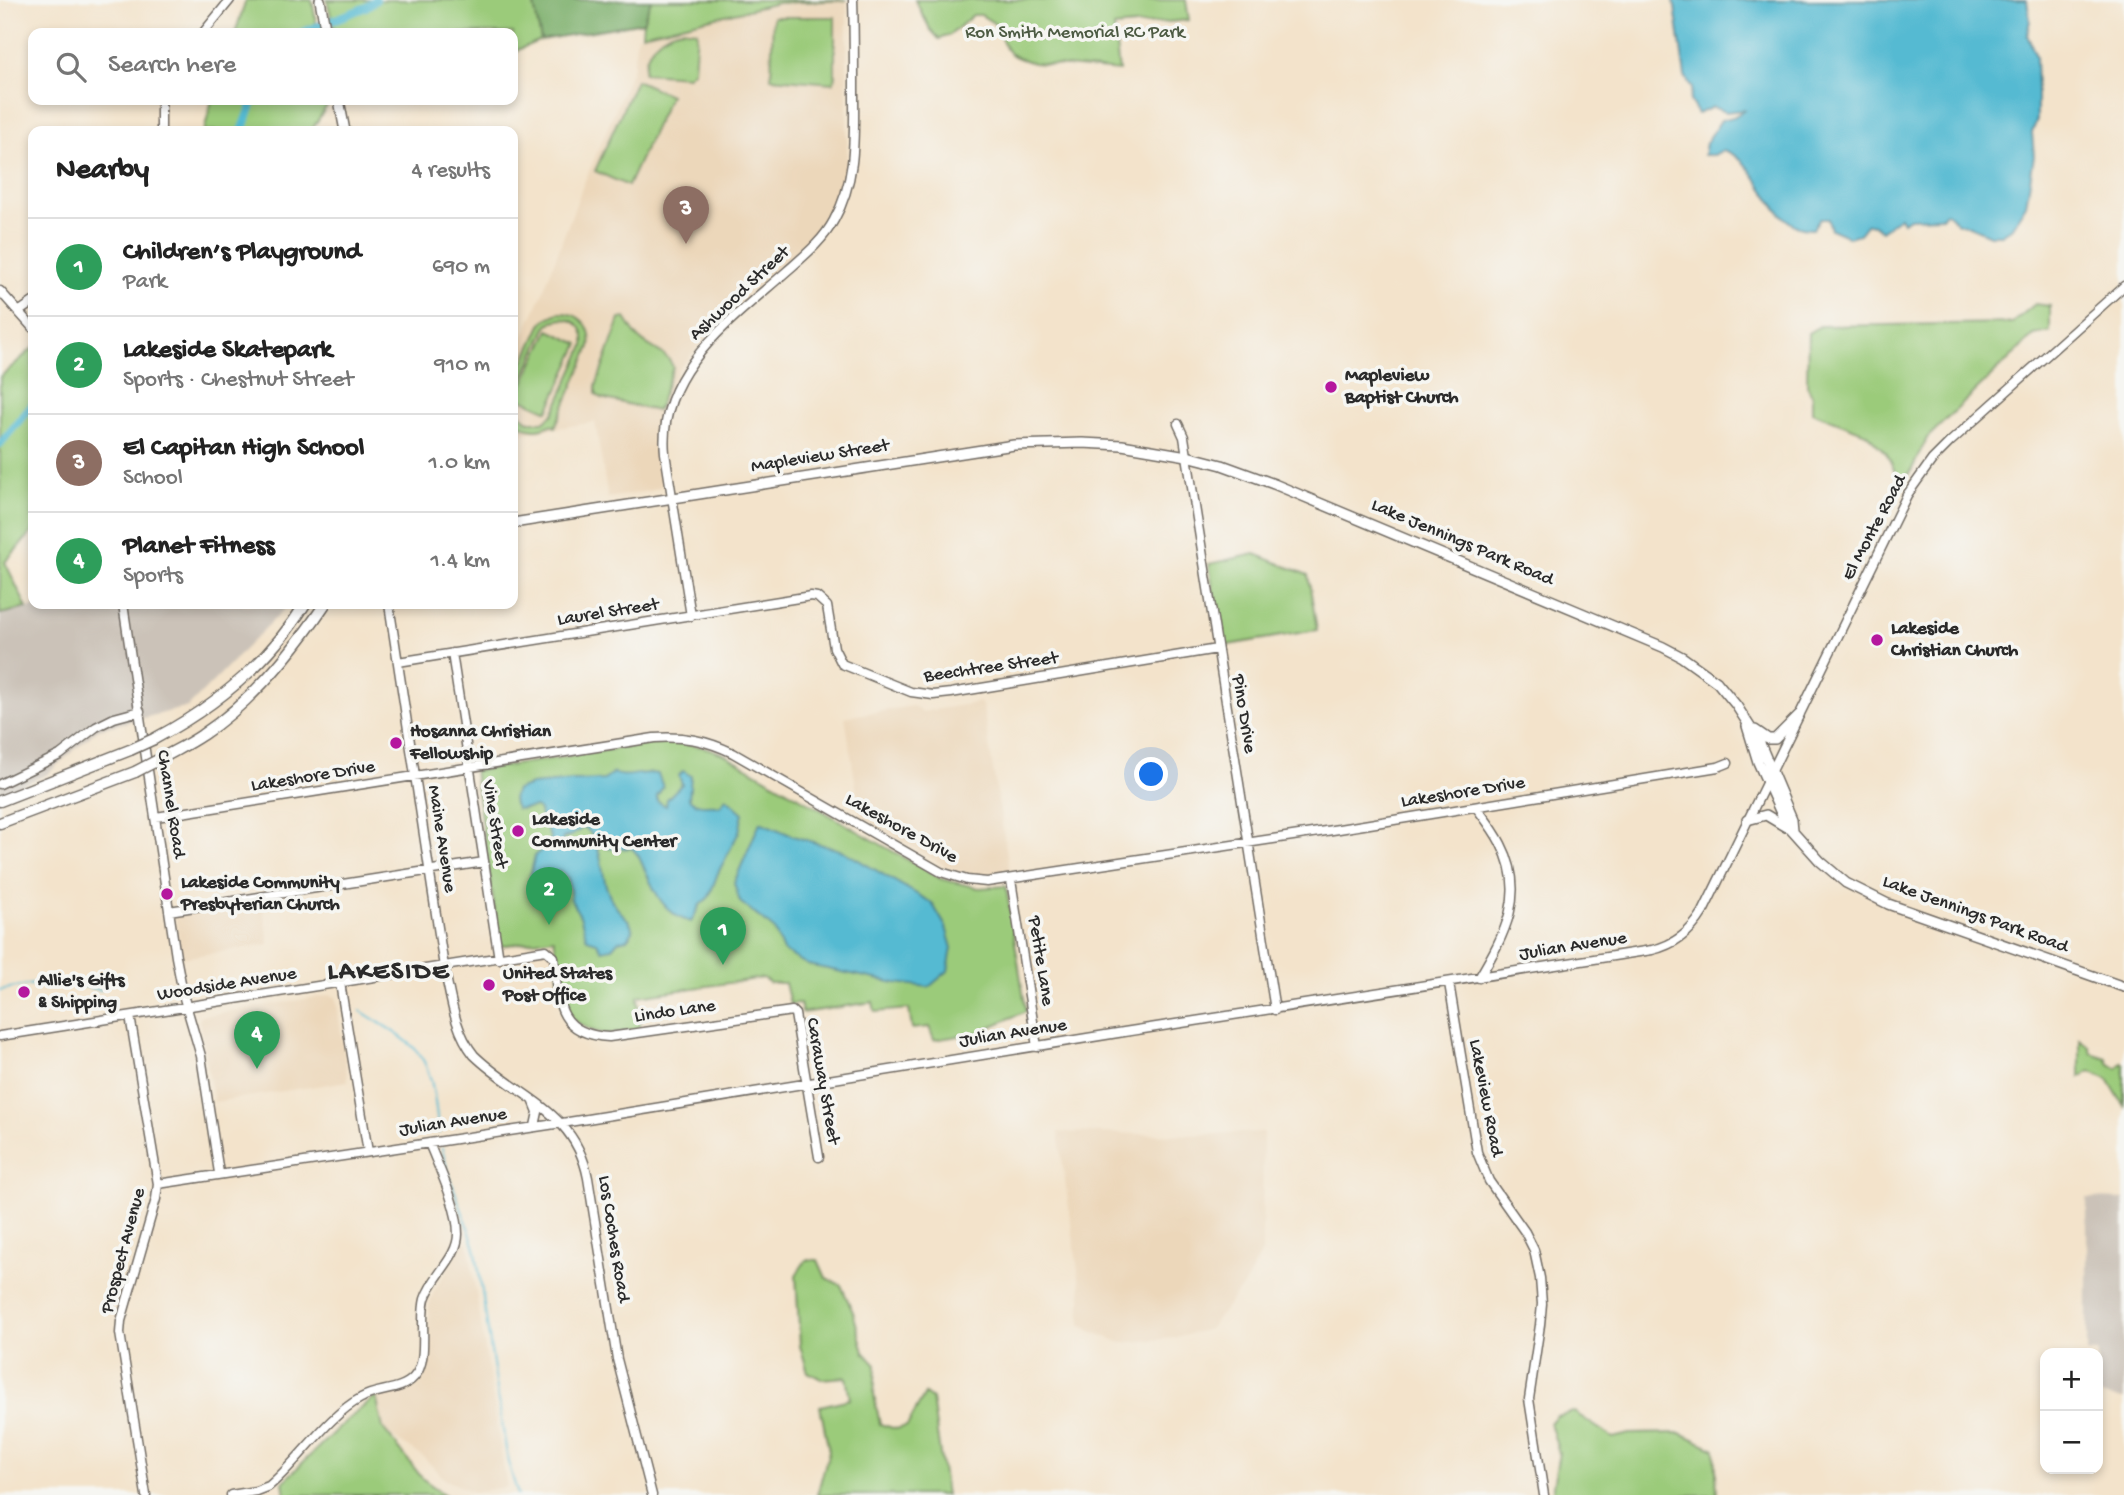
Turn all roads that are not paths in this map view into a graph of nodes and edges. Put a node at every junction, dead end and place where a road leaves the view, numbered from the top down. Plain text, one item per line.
1 (230, 0) edge
2 (320, 0) edge
3 (853, 0) edge
4 (207, 28) edge
5 (325, 28) edge
6 (161, 105) edge
7 (340, 105) edge
8 (161, 126) edge
9 (344, 126) edge
10 (2124, 286) edge
11 (0, 291) edge
12 (28, 305) edge
13 (20, 311) junction
14 (28, 321) edge
15 (1178, 424) dead end
16 (1133, 446) joint
17 (1187, 456) junction
18 (673, 498) junction
19 (518, 522) edge
20 (822, 599) joint
21 (124, 609) edge
22 (302, 609) edge
23 (322, 609) edge
24 (390, 609) edge
25 (691, 615) junction
26 (1217, 649) junction
27 (452, 653) junction
28 (398, 662) junction
29 (140, 711) junction
30 (1799, 715) junction
31 (1747, 725) junction
32 (1728, 763) dead end
33 (469, 768) junction
34 (1771, 771) junction
35 (416, 776) junction
36 (1766, 781) junction
37 (0, 784) edge
38 (0, 802) edge
39 (1476, 807) junction
40 (156, 817) junction
41 (1747, 820) junction
42 (0, 823) edge
43 (1793, 830) junction
44 (1249, 843) junction
45 (484, 862) junction
46 (430, 870) junction
47 (1012, 880) junction
48 (169, 911) junction
49 (497, 945) junction
50 (538, 951) junction
51 (499, 959) junction
52 (444, 967) junction
53 (1479, 978) junction
54 (1449, 983) junction
55 (340, 984) junction
56 (2124, 987) edge
57 (187, 1007) junction
58 (792, 1010) joint
59 (1275, 1010) junction
60 (130, 1016) junction
61 (0, 1036) edge
62 (462, 1037) joint
63 (1037, 1046) junction
64 (807, 1083) junction
65 (533, 1100) junction
66 (562, 1123) junction
67 (535, 1126) junction
68 (429, 1143) junction
69 (368, 1152) junction
70 (819, 1157) dead end
71 (219, 1173) junction
72 (158, 1184) junction
73 (146, 1495) edge
74 (231, 1495) edge
75 (652, 1495) edge
76 (1544, 1495) edge

1 - 4 street
2 - 5 main road
3 - 18 street, Ashwood Street
6 - 8 street
7 - 9 main road
10 - 30 street, El Monte Road
11 - 13 street
12 - 13 street
13 - 14 street
15 - 17 street, Pino Drive
16 - 17 main road, Lake Jennings Park Road
16 - 18 main road, Mapleview Street
17 - 26 street, Pino Drive
17 - 31 main road, Lake Jennings Park Road
18 - 19 main road, Mapleview Street
18 - 25 street, Ashwood Street
20 - 25 street, Laurel Street
20 - 26 street, Beechtree Street
21 - 29 street, Channel Road
22 - 38 highway, bridge
23 - 42 highway, bridge
24 - 28 street, Maine Avenue
25 - 27 street, Laurel Street
26 - 44 street, Pino Drive
27 - 28 street, Laurel Street
27 - 33 street, Vine Street
28 - 35 street, Maine Avenue
29 - 37 street
29 - 40 street, Channel Road
30 - 31 main road
30 - 34 street, El Monte Road
31 - 34 main road, Lake Jennings Park Road
31 - 36 main road, Lake Jennings Park Road
32 - 39 street, Lakeshore Drive
33 - 35 street, Lakeshore Drive
33 - 45 street, Vine Street
33 - 47 street, Lakeshore Drive
34 - 36 street, Julian Avenue
34 - 43 main road, Lake Jennings Park Road
35 - 40 street, Lakeshore Drive
35 - 46 street, Maine Avenue
36 - 41 street, Julian Avenue
36 - 43 main road, Lake Jennings Park Road
39 - 44 street, Lakeshore Drive
39 - 53 street
40 - 48 street, Channel Road
41 - 43 main road
41 - 53 street, Julian Avenue
43 - 56 main road, Lake Jennings Park Road
44 - 47 street, Lakeshore Drive
44 - 59 street, Pino Drive
45 - 46 street
45 - 49 street, Vine Street
46 - 48 street
46 - 52 street, Maine Avenue
47 - 63 street, Petite Lane
48 - 57 street, Channel Road
49 - 50 street
49 - 51 street, Vine Street
50 - 51 street, Woodside Avenue
50 - 58 street, Lindo Lane
51 - 52 street, Woodside Avenue
52 - 55 street, Woodside Avenue
52 - 62 street, Maine Avenue
53 - 54 street, Julian Avenue
54 - 59 street, Julian Avenue
54 - 76 street, Lakeview Road
55 - 57 street, Woodside Avenue
55 - 69 street
57 - 60 street, Woodside Avenue
57 - 71 street, Channel Road
58 - 64 street, Caraway Street
59 - 63 street, Julian Avenue
60 - 61 street, Woodside Avenue
60 - 72 street, Prospect Avenue
62 - 65 street, Los Coches Road
63 - 64 street, Julian Avenue
64 - 66 street, Julian Avenue
64 - 70 street, Caraway Street
65 - 66 street, Los Coches Road
65 - 67 street
66 - 67 street, Julian Avenue
66 - 75 street, Los Coches Road
67 - 68 street, Julian Avenue
68 - 69 street, Julian Avenue
68 - 74 street
69 - 71 street, Julian Avenue
71 - 72 street, Julian Avenue
72 - 73 street, Prospect Avenue

